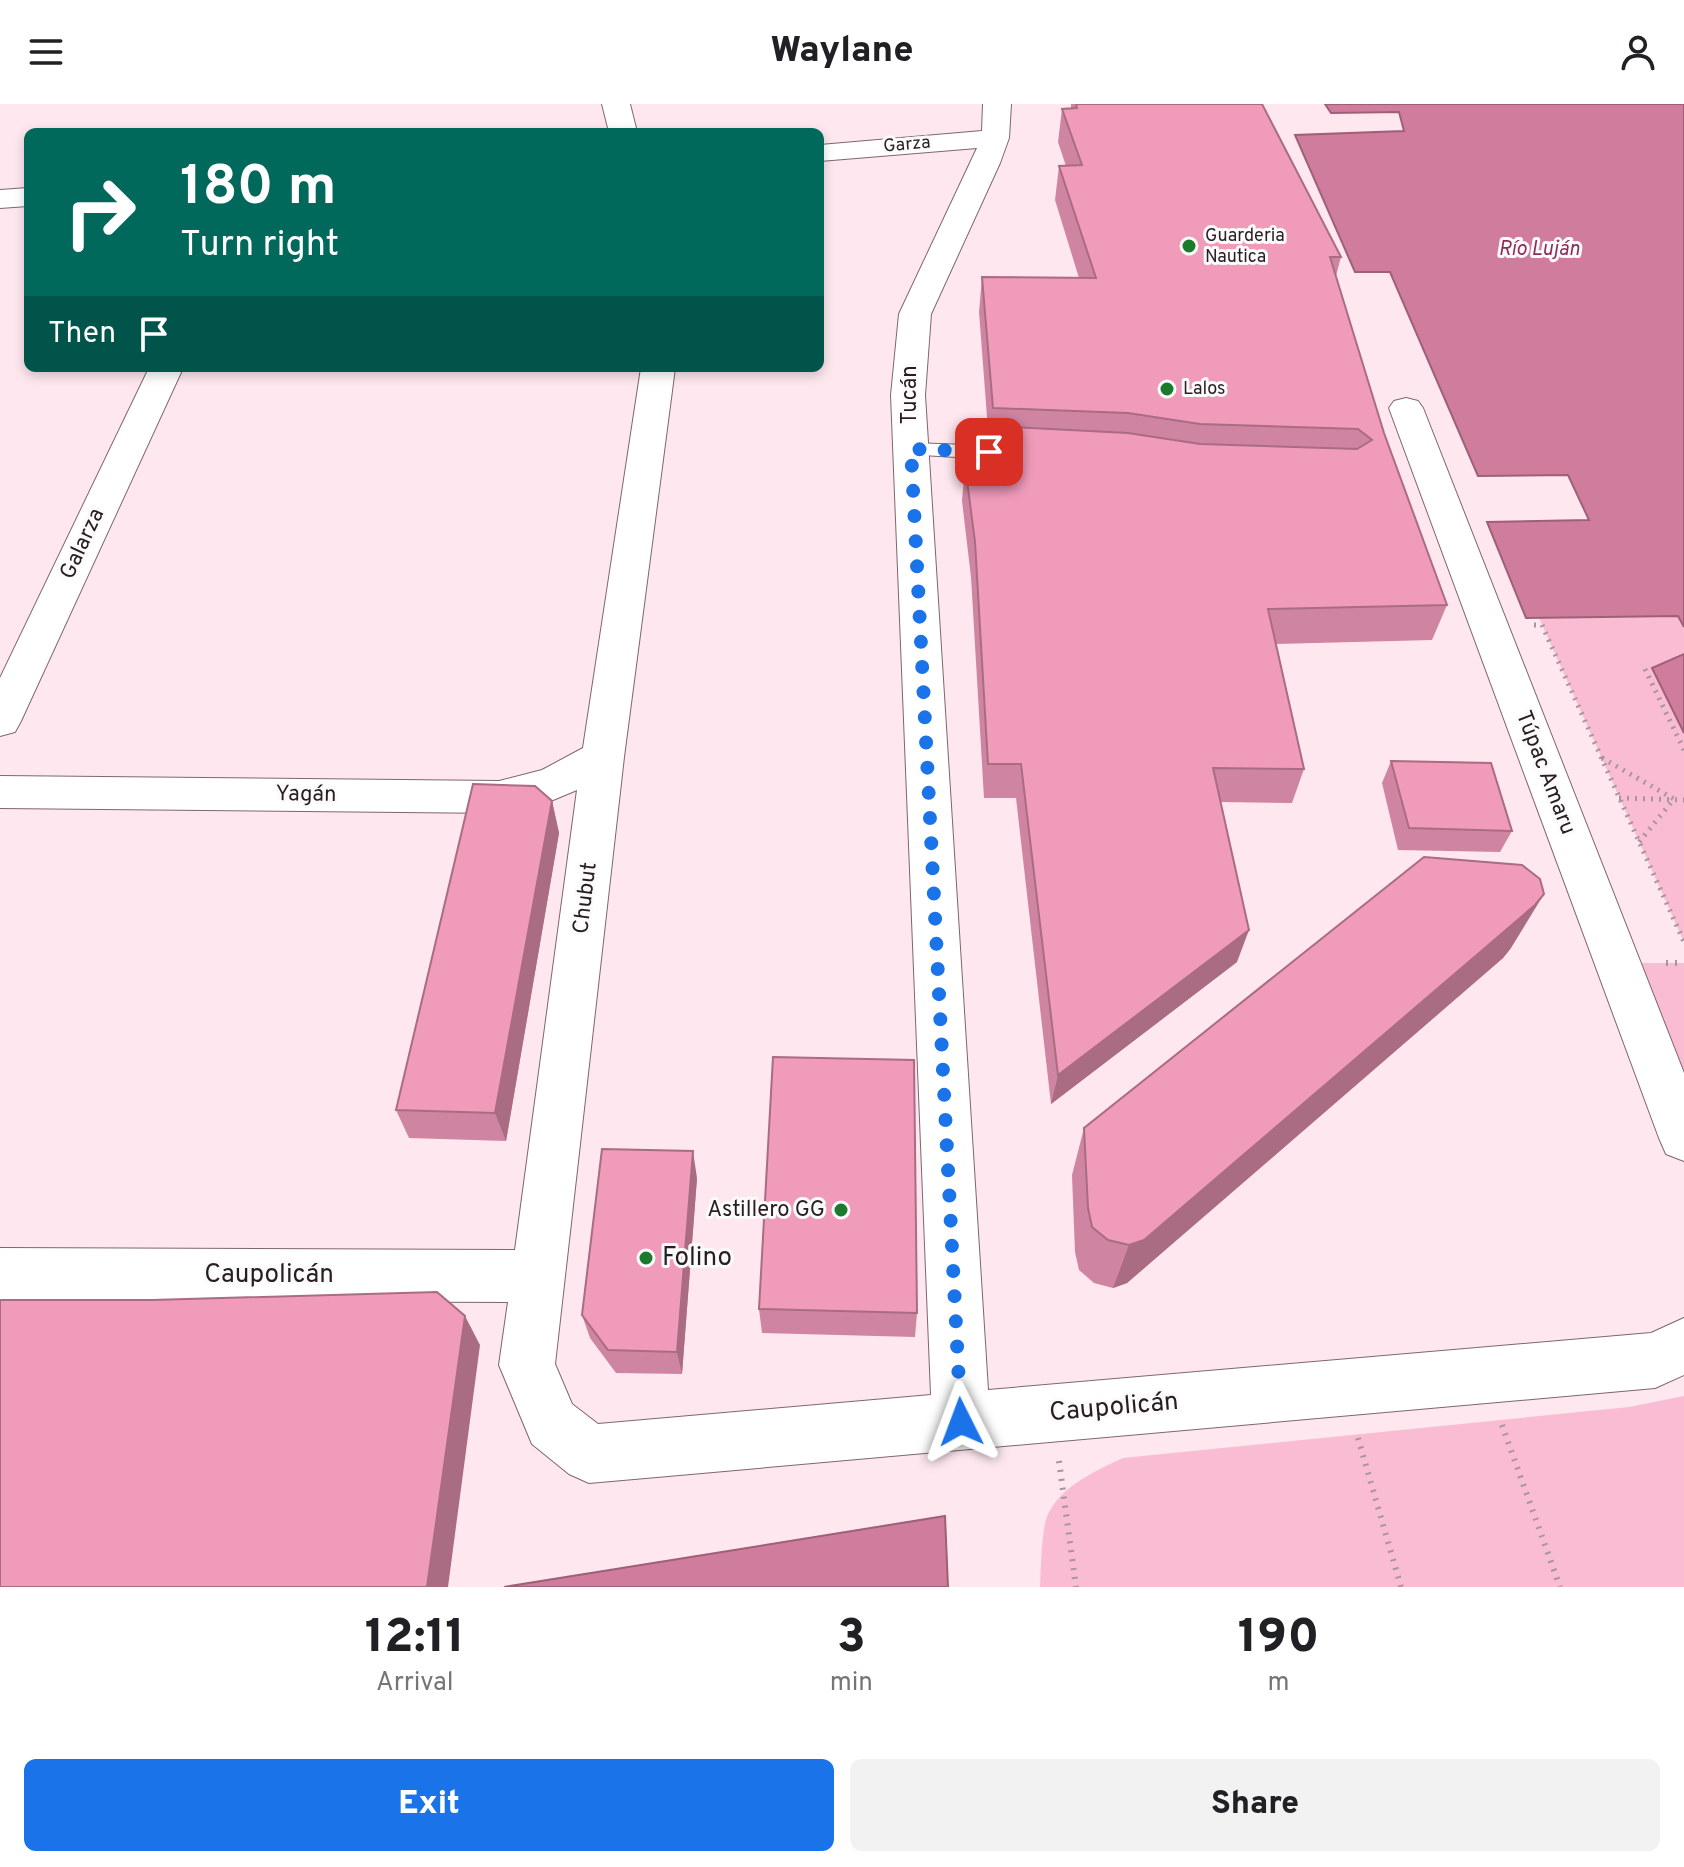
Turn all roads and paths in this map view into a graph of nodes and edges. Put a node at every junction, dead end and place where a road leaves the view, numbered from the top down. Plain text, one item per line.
1 (616, 104) edge
2 (996, 121) edge
3 (622, 128) edge
4 (824, 152) edge
5 (24, 197) edge
6 (0, 199) edge
7 (164, 372) edge
8 (657, 372) edge
9 (1406, 408) dead end
10 (911, 449) junction
11 (1049, 455) edge
12 (1488, 624) junction
13 (1645, 669) dead end
14 (0, 721) edge
15 (1684, 750) edge
16 (603, 757) junction
17 (1601, 757) junction
18 (0, 792) edge
19 (1619, 798) junction
20 (1674, 799) junction
21 (1684, 800) edge
22 (1639, 842) junction
23 (1684, 942) edge
24 (1684, 1138) edge
25 (0, 1274) edge
26 (538, 1276) junction
27 (1684, 1345) edge
28 (1484, 1375) junction
29 (1343, 1387) junction
30 (1054, 1413) junction
31 (961, 1422) junction
32 (552, 1424) joint
33 (1076, 1587) edge
34 (1401, 1587) edge
35 (1560, 1587) edge

1 - 3 street
2 - 4 street, Garza
2 - 10 street, Tucán
5 - 6 street
7 - 14 street, Galarza
8 - 16 street, Chubut
9 - 12 street, Túpac Amaru
10 - 11 lane
10 - 31 street, Tucán
12 - 17 path
12 - 24 street, Túpac Amaru
13 - 15 path
16 - 18 street, Yagán
16 - 26 street, Chubut
17 - 19 path
17 - 20 path
19 - 20 path
19 - 22 path
20 - 21 path
20 - 22 path
22 - 23 path
25 - 26 street, Caupolicán
26 - 32 street, Chubut
27 - 28 street, Caupolicán
28 - 29 street, Caupolicán
28 - 35 path
29 - 30 street, Caupolicán
29 - 34 path
30 - 31 street, Caupolicán
30 - 33 path
31 - 32 street, Caupolicán

